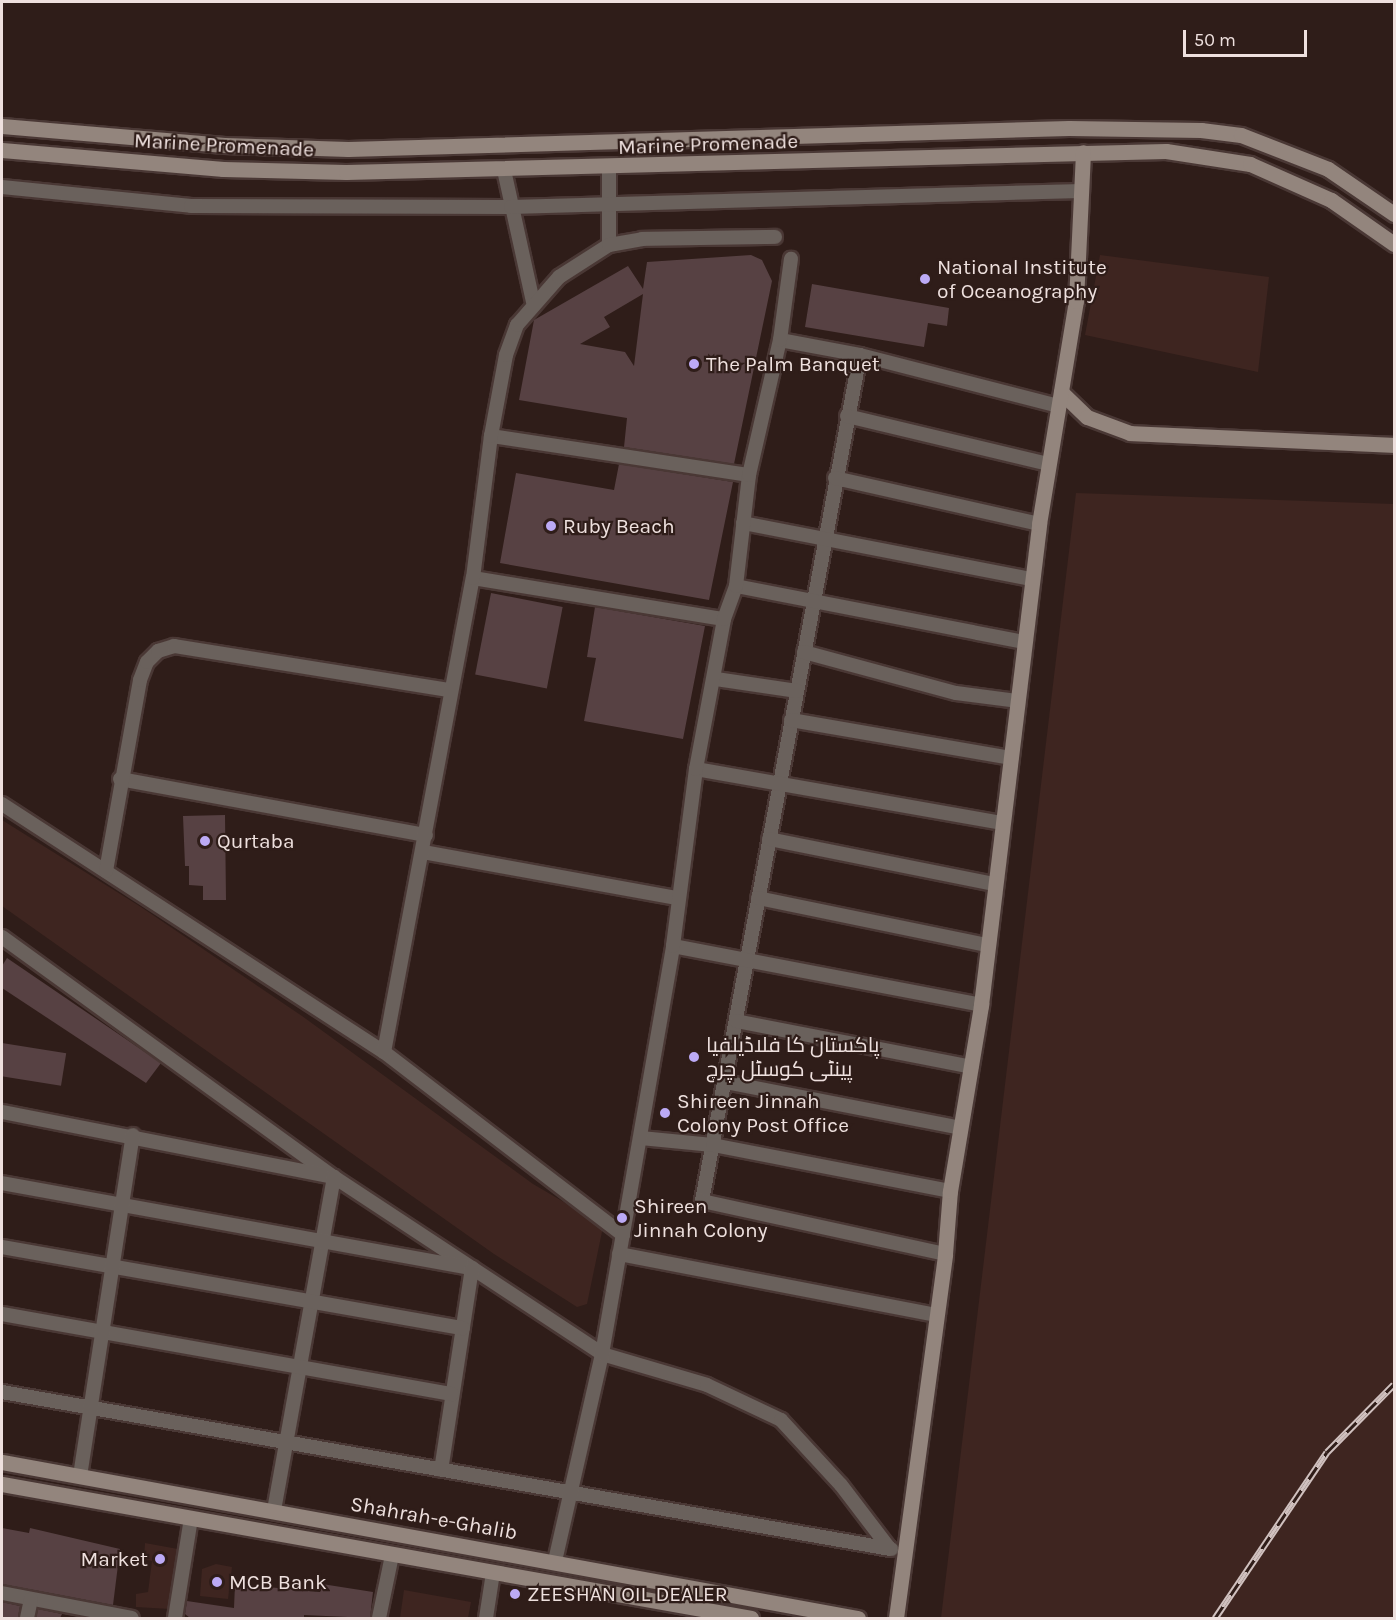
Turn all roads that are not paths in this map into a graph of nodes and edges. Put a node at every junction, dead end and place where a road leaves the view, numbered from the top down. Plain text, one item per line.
1 (2, 126) edge
2 (2, 150) edge
3 (1083, 152) junction
4 (609, 168) junction
5 (504, 170) junction
6 (2, 187) edge
7 (1082, 191) junction
8 (607, 202) junction
9 (511, 207) junction
10 (1395, 214) edge
11 (775, 237) dead end
12 (1395, 244) edge
13 (609, 245) junction
14 (791, 259) dead end
15 (533, 302) junction
16 (780, 340) junction
17 (860, 355) junction
18 (1059, 399) junction
19 (847, 416) junction
20 (491, 436) junction
21 (1395, 445) edge
22 (1049, 464) junction
23 (749, 475) junction
24 (836, 478) junction
25 (743, 523) junction
26 (1039, 524) junction
27 (824, 539) junction
28 (473, 578) junction
29 (1032, 579) junction
30 (736, 586) junction
31 (812, 601) junction
32 (724, 619) junction
33 (1025, 642) junction
34 (804, 652) junction
35 (716, 679) junction
36 (450, 690) junction
37 (796, 691) junction
38 (1018, 701) junction
39 (791, 720) junction
40 (1012, 758) junction
41 (696, 770) junction
42 (120, 779) junction
43 (780, 783) junction
44 (2, 804) edge
45 (1001, 823) junction
46 (426, 835) junction
47 (769, 839) junction
48 (423, 852) junction
49 (106, 871) junction
50 (995, 884) junction
51 (676, 898) junction
52 (758, 898) junction
53 (2, 937) edge
54 (987, 945) junction
55 (673, 946) junction
56 (747, 957) junction
57 (981, 1005) junction
58 (736, 1021) junction
59 (384, 1052) junction
60 (972, 1067) junction
61 (725, 1082) junction
62 (2, 1112) edge
63 (961, 1128) junction
64 (133, 1135) junction
65 (640, 1138) junction
66 (713, 1145) junction
67 (334, 1177) junction
68 (2, 1183) edge
69 (950, 1191) junction
70 (123, 1205) junction
71 (623, 1235) junction
72 (322, 1241) junction
73 (2, 1247) edge
74 (619, 1254) junction
75 (945, 1254) junction
76 (113, 1267) junction
77 (472, 1268) junction
78 (311, 1302) junction
79 (2, 1314) edge
80 (935, 1315) junction
81 (463, 1328) junction
82 (102, 1334) junction
83 (602, 1354) junction
84 (298, 1366) junction
85 (2, 1392) edge
86 (452, 1394) junction
87 (90, 1407) junction
88 (286, 1440) junction
89 (2, 1462) edge
90 (441, 1470) junction
91 (80, 1476) junction
92 (2, 1484) edge
93 (572, 1495) junction
94 (274, 1510) junction
95 (191, 1518) junction
96 (889, 1548) junction
97 (907, 1553) junction
98 (392, 1555) junction
99 (555, 1561) junction
100 (493, 1572) junction
101 (2, 1593) edge
102 (31, 1599) junction
103 (92, 1615) edge
104 (700, 1615) edge
105 (27, 1618) edge
106 (132, 1618) edge
107 (175, 1618) edge
108 (379, 1618) edge
109 (486, 1618) edge
110 (751, 1618) edge
111 (858, 1618) edge
112 (896, 1618) edge

1 - 10 main road, Marine Promenade
2 - 5 main road, Marine Promenade
3 - 4 main road, Marine Promenade
3 - 7 main road
3 - 12 main road, Marine Promenade
4 - 5 main road, Marine Promenade
4 - 8 street
5 - 9 street
6 - 9 street
7 - 8 street
7 - 18 main road
8 - 9 street
8 - 13 street
9 - 15 street
11 - 13 street
13 - 15 street
14 - 16 street
15 - 20 street
16 - 17 street
16 - 23 street
17 - 18 street
17 - 19 street
18 - 21 main road
18 - 22 main road
19 - 22 street
19 - 24 street
20 - 23 street
20 - 28 street
22 - 26 main road
23 - 25 street
24 - 26 street
24 - 27 street
25 - 27 street
25 - 30 street
26 - 29 main road
27 - 29 street
27 - 31 street
28 - 32 street
28 - 36 street
29 - 33 main road
30 - 31 street
30 - 32 street
31 - 33 street
31 - 34 street
32 - 35 street
33 - 38 main road
34 - 37 street
34 - 38 street
35 - 37 street
35 - 41 street
36 - 42 street
36 - 46 street
37 - 39 street
38 - 40 main road
39 - 40 street
39 - 43 street
40 - 45 main road
41 - 43 street
41 - 51 street
42 - 46 street
42 - 49 street
43 - 45 street
43 - 47 street
44 - 49 street
45 - 50 main road
46 - 48 street
47 - 50 street
47 - 52 street
48 - 51 street
48 - 59 street
49 - 59 street
50 - 54 main road
51 - 55 street
52 - 54 street
52 - 56 street
53 - 67 street
54 - 57 main road
55 - 56 street
55 - 65 street
56 - 57 street
56 - 58 street
57 - 60 main road
58 - 60 street
58 - 61 street
59 - 71 street
60 - 63 main road
61 - 63 street
61 - 66 street
62 - 64 street
63 - 69 main road
64 - 67 street
64 - 70 street
65 - 66 street
65 - 71 street
66 - 69 street
66 - 75 street
67 - 72 street
67 - 77 street
68 - 70 street
69 - 75 main road
70 - 72 street
70 - 76 street
71 - 74 street
72 - 77 street
72 - 78 street
73 - 76 street
74 - 80 street
74 - 83 street
75 - 80 main road
76 - 78 street
76 - 82 street
77 - 81 street
77 - 83 street
78 - 81 street
78 - 84 street
79 - 82 street
80 - 97 main road
81 - 86 street
82 - 84 street
82 - 87 street
83 - 93 street
83 - 96 street
84 - 86 street
84 - 88 street
85 - 87 street
86 - 90 street
87 - 88 street
87 - 91 street
88 - 90 street
88 - 94 street
89 - 91 main road, Shahrah-e-Ghalib
90 - 93 street
91 - 94 main road, Shahrah-e-Ghalib
92 - 95 main road, Shahrah-e-Ghalib
93 - 96 street
93 - 99 street
94 - 99 main road, Shahrah-e-Ghalib
95 - 98 main road, Shahrah-e-Ghalib
95 - 107 street
96 - 97 street
97 - 112 main road
98 - 100 main road, Shahrah-e-Ghalib
98 - 108 street
99 - 111 main road, Shahrah-e-Ghalib
100 - 104 main road, Shahrah-e-Ghalib
100 - 109 street
101 - 102 street
102 - 103 street
102 - 105 street
103 - 106 street
104 - 110 main road, Shahrah-e-Ghalib

